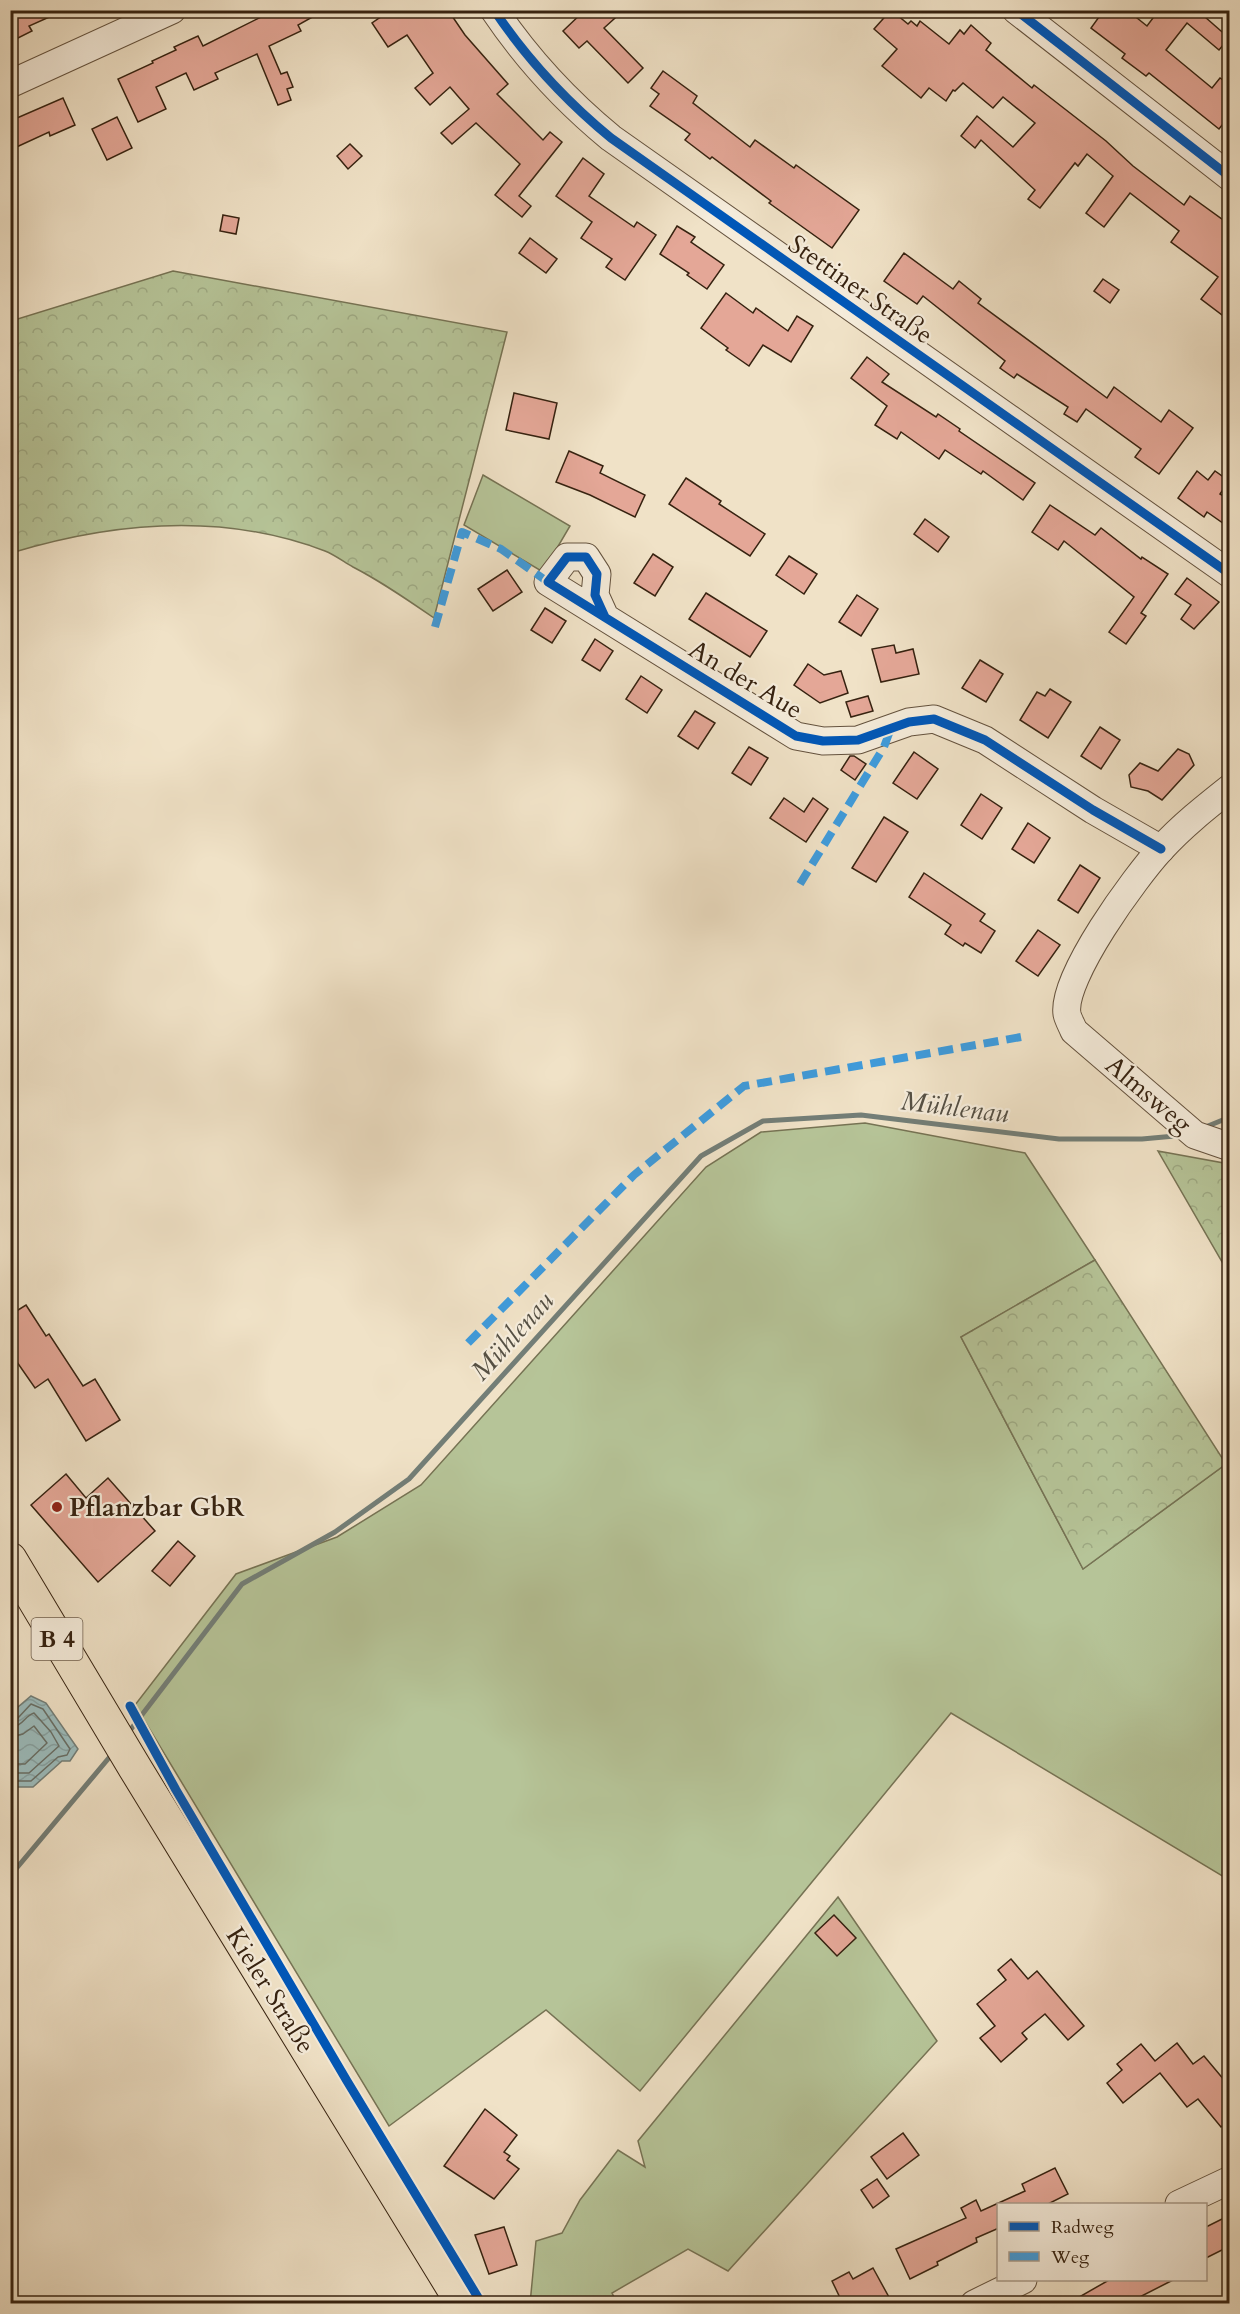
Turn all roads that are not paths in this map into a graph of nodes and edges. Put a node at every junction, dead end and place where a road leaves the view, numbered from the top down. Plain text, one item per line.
1 (172, 10) edge
2 (494, 10) edge
3 (1016, 10) edge
4 (10, 84) edge
5 (1230, 177) edge
6 (1230, 574) edge
7 (605, 617) dead end
8 (1230, 788) edge
9 (1161, 849) junction
10 (1230, 1147) edge
11 (10, 1558) edge
12 (1230, 2180) edge
13 (1183, 2203) edge
14 (1021, 2281) edge
15 (463, 2304) edge
16 (974, 2304) edge

1 - 4 street
2 - 6 street, Stettiner Straße
3 - 5 street
7 - 9 street, An der Aue
8 - 9 street
9 - 10 street, Almsweg
11 - 15 main road, Kieler Straße / B 4
12 - 13 street
14 - 16 street

